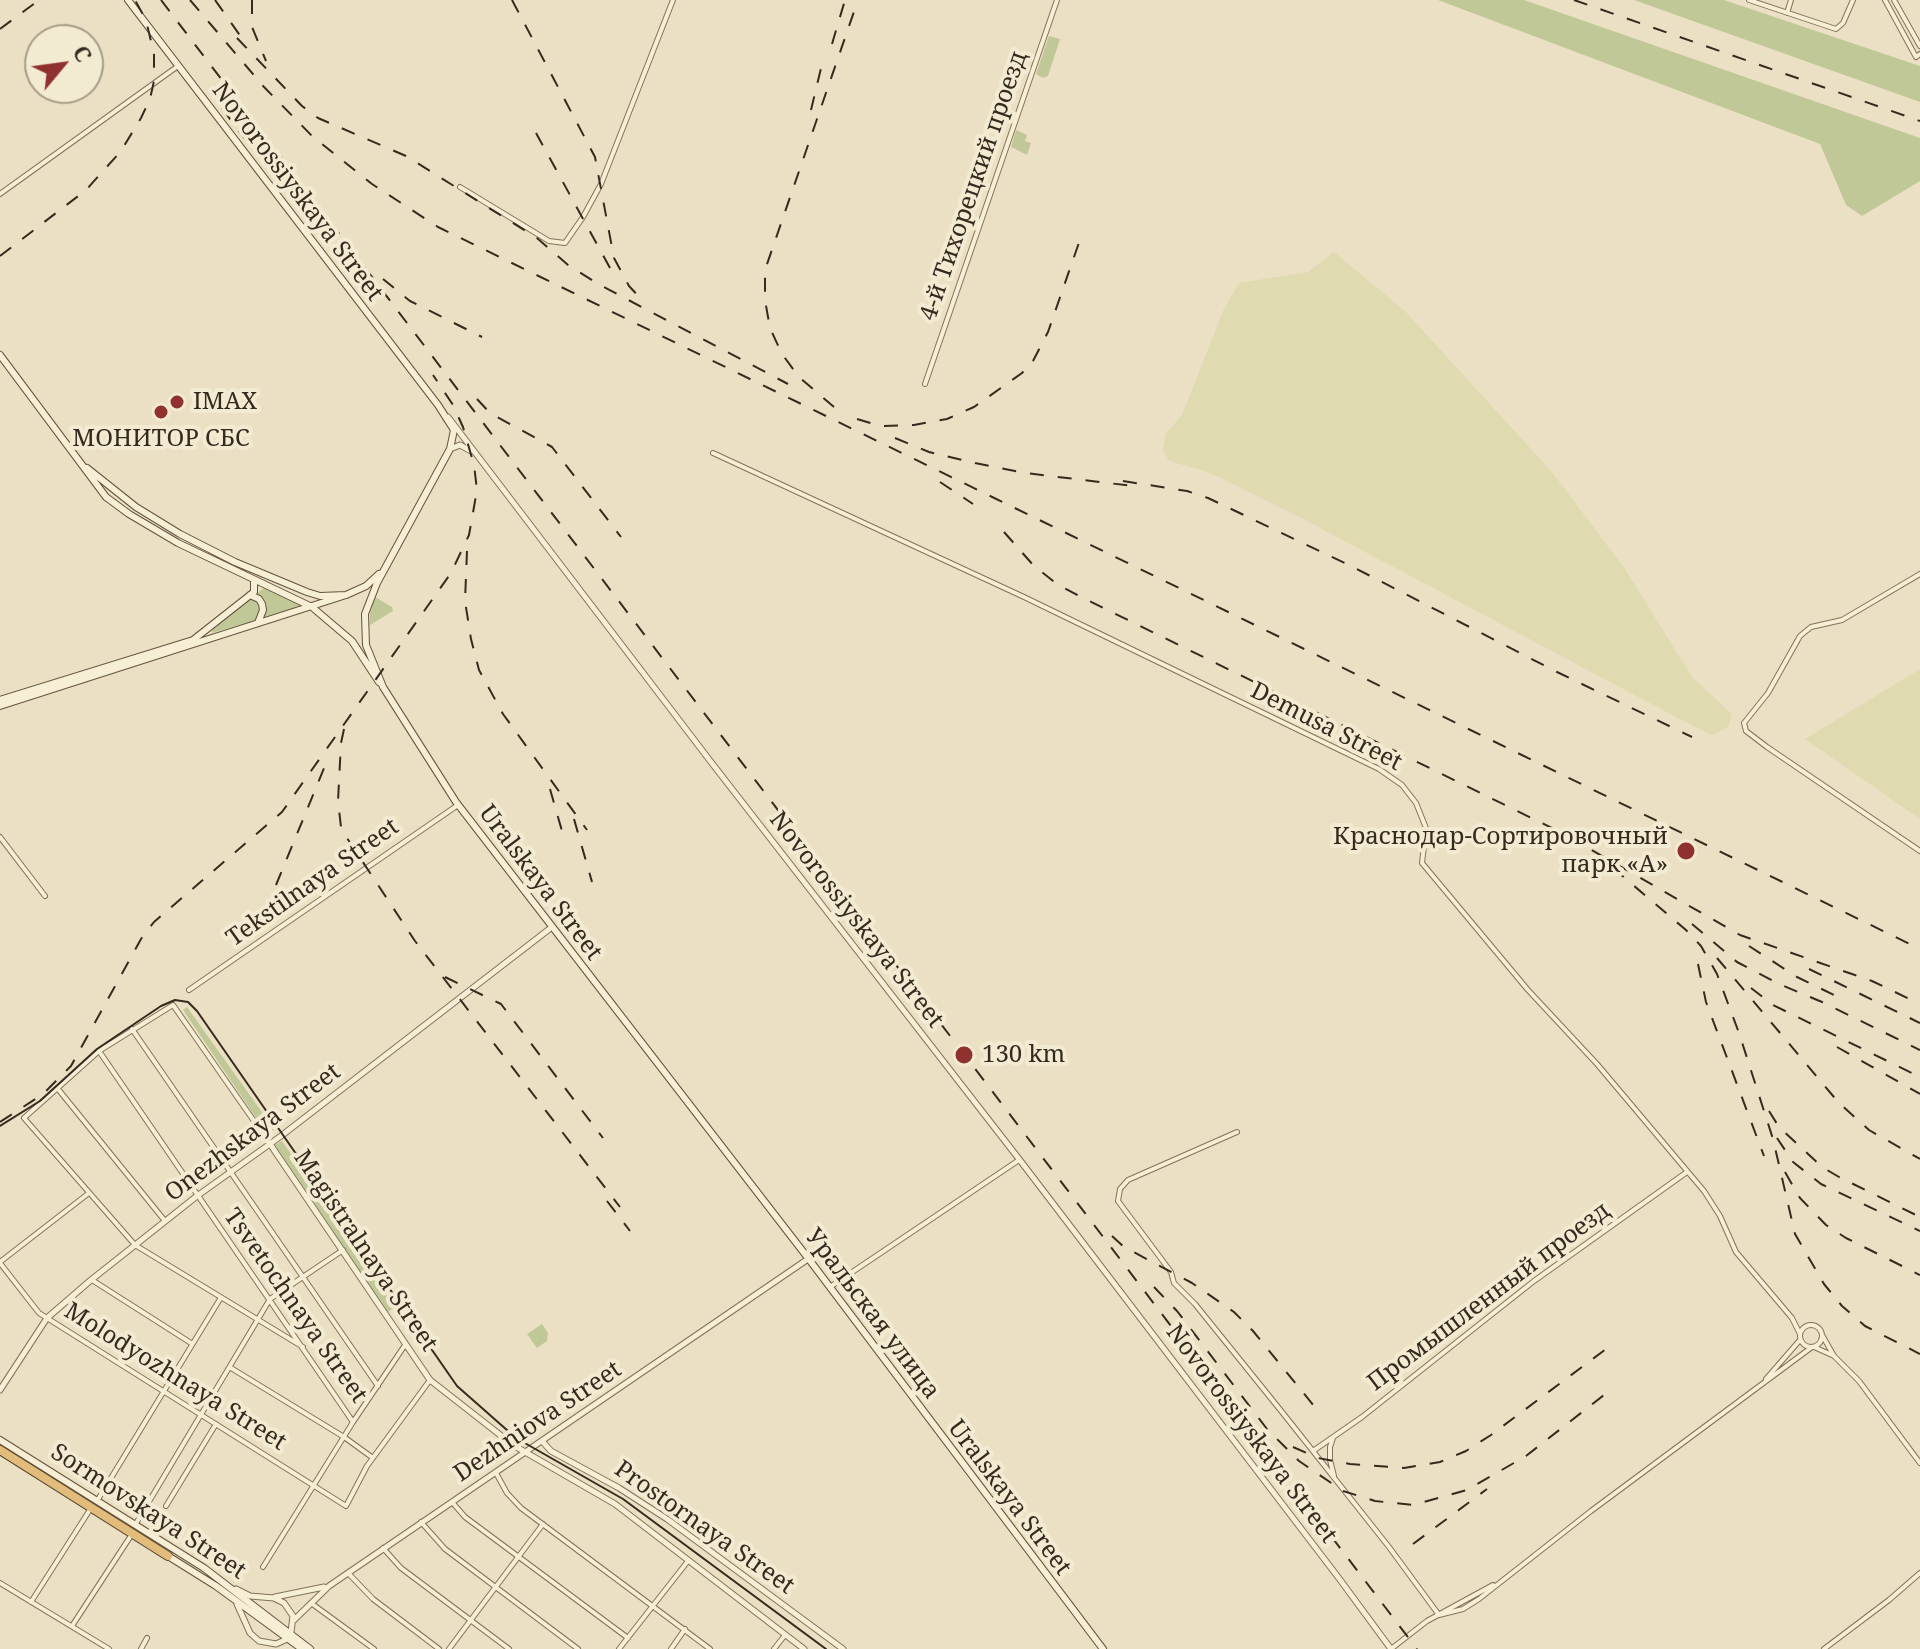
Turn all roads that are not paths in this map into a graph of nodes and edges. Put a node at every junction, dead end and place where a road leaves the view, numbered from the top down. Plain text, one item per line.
1 (128, 0) edge
2 (673, 0) edge
3 (1057, 0) edge
4 (1749, 0) edge
5 (1791, 0) edge
6 (1853, 0) edge
7 (1885, 0) edge
8 (1894, 0) edge
9 (1787, 13) junction
10 (1920, 46) edge
11 (1918, 56) edge
12 (178, 66) junction
13 (460, 187) dead end
14 (0, 194) edge
15 (0, 355) edge
16 (925, 384) dead end
17 (438, 405) junction
18 (450, 449) junction
19 (713, 453) dead end
20 (78, 461) junction
21 (484, 463) junction
22 (120, 495) junction
23 (125, 511) junction
24 (200, 545) junction
25 (210, 559) junction
26 (386, 565) junction
27 (1920, 574) edge
28 (253, 579) junction
29 (250, 595) junction
30 (346, 595) junction
31 (312, 607) junction
32 (258, 624) junction
33 (363, 633) junction
34 (352, 641) junction
35 (189, 644) junction
36 (0, 700) edge
37 (0, 706) edge
38 (402, 718) junction
39 (458, 804) junction
40 (0, 837) edge
41 (1920, 851) edge
42 (45, 896) dead end
43 (552, 928) junction
44 (189, 990) dead end
45 (132, 1029) junction
46 (99, 1051) junction
47 (58, 1089) junction
48 (1237, 1132) dead end
49 (270, 1144) junction
50 (1019, 1159) junction
51 (231, 1172) junction
52 (1687, 1172) junction
53 (89, 1193) junction
54 (197, 1196) junction
55 (166, 1221) junction
56 (135, 1245) junction
57 (343, 1250) junction
58 (808, 1260) junction
59 (0, 1262) edge
60 (305, 1278) junction
61 (91, 1280) junction
62 (829, 1288) junction
63 (220, 1299) junction
64 (270, 1299) junction
65 (47, 1318) junction
66 (1792, 1318) junction
67 (257, 1320) junction
68 (1810, 1325) junction
69 (1822, 1335) junction
70 (1800, 1337) junction
71 (191, 1343) junction
72 (405, 1345) junction
73 (303, 1347) junction
74 (1813, 1347) junction
75 (1834, 1356) junction
76 (231, 1368) junction
77 (430, 1380) junction
78 (378, 1386) junction
79 (1759, 1386) junction
80 (163, 1389) junction
81 (0, 1390) edge
82 (200, 1413) junction
83 (353, 1422) junction
84 (216, 1424) junction
85 (1334, 1436) junction
86 (344, 1437) junction
87 (0, 1440) edge
88 (542, 1441) junction
89 (0, 1450) edge
90 (1313, 1451) junction
91 (526, 1452) junction
92 (373, 1458) junction
93 (1920, 1463) edge
94 (496, 1473) junction
95 (1336, 1481) junction
96 (314, 1486) junction
97 (452, 1502) junction
98 (94, 1504) junction
99 (166, 1506) dead end
100 (421, 1522) junction
101 (543, 1524) junction
102 (135, 1525) junction
103 (132, 1534) junction
104 (383, 1548) junction
105 (168, 1556) joint
106 (519, 1557) junction
107 (688, 1561) junction
108 (263, 1567) dead end
109 (348, 1573) junction
110 (1920, 1573) edge
111 (207, 1575) junction
112 (221, 1581) junction
113 (0, 1583) edge
114 (329, 1586) junction
115 (494, 1587) junction
116 (234, 1598) junction
117 (267, 1598) junction
118 (31, 1602) junction
119 (311, 1603) junction
120 (653, 1605) junction
121 (251, 1608) junction
122 (1439, 1615) junction
123 (294, 1620) junction
124 (470, 1620) junction
125 (247, 1622) junction
126 (72, 1626) junction
127 (685, 1629) junction
128 (785, 1635) junction
129 (288, 1636) junction
130 (147, 1638) dead end
131 (628, 1638) junction
132 (266, 1644) junction
133 (109, 1649) edge
134 (141, 1649) edge
135 (260, 1649) edge
136 (302, 1649) edge
137 (310, 1649) edge
138 (374, 1649) edge
139 (439, 1649) edge
140 (449, 1649) edge
141 (509, 1649) edge
142 (578, 1649) edge
143 (619, 1649) edge
144 (671, 1649) edge
145 (710, 1649) edge
146 (774, 1649) edge
147 (804, 1649) edge
148 (843, 1649) edge
149 (1102, 1649) edge
150 (1391, 1649) edge
151 (1824, 1649) edge

1 - 12 main road, Novorossiyskaya Street
2 - 13 street
3 - 16 street, 4-й Тихорецкий проезд
4 - 9 street
5 - 9 street
6 - 9 street
7 - 11 street
8 - 10 street
12 - 14 street
12 - 17 main road, Novorossiyskaya Street
15 - 20 main road
17 - 18 main road, Novorossiyskaya Street
17 - 21 street, Novorossiyskaya Street
18 - 21 street
18 - 26 main road
19 - 52 street, Demusa Street
20 - 22 main road
20 - 23 main road
21 - 50 street, Novorossiyskaya Street
22 - 23 main road
22 - 24 main road
23 - 25 main road
24 - 25 main road
24 - 30 main road
25 - 28 main road
26 - 30 main road
26 - 33 main road
27 - 41 street
28 - 29 main road
28 - 31 main road
29 - 32 main road
29 - 35 main road
30 - 31 main road
31 - 32 main road
31 - 34 main road
32 - 35 main road
33 - 34 main road
33 - 38 main road
34 - 38 main road
35 - 36 main road
35 - 37 main road
38 - 39 main road, Uralskaya Street
39 - 43 main road, Uralskaya Street
39 - 44 street, Tekstilnaya Street
40 - 42 street
43 - 49 street, Onezhskaya Street
43 - 58 main road, Uralskaya Street
45 - 46 street
45 - 49 street, Magistralnaya Street
45 - 51 street
46 - 47 street
46 - 54 street, Tsvetochnaya Street
47 - 53 street
47 - 55 street
48 - 90 street
49 - 51 street, Onezhskaya Street
49 - 57 street, Magistralnaya Street
50 - 62 street
50 - 150 street, Novorossiyskaya Street
51 - 54 street, Onezhskaya Street
51 - 60 street
52 - 66 street, Demusa Street
52 - 85 street, Промышленный проезд
53 - 56 street
53 - 59 street
54 - 55 street, Onezhskaya Street
54 - 64 street, Tsvetochnaya Street
55 - 56 street, Onezhskaya Street
56 - 61 street, Onezhskaya Street
56 - 63 street
57 - 60 street
57 - 72 street, Magistralnaya Street
58 - 62 main road, Uralskaya Street
58 - 88 street, Dezhniova Street
59 - 65 street, Molodyozhnaya Street
60 - 64 street
60 - 78 street
61 - 65 street, Onezhskaya Street
61 - 71 street
62 - 149 main road, Uralskaya Street
63 - 67 street
63 - 71 street
64 - 67 street
64 - 73 street, Tsvetochnaya Street
65 - 80 street, Molodyozhnaya Street
65 - 81 street, Onezhskaya Street
66 - 68 street
66 - 70 street
67 - 73 street
67 - 76 street
68 - 69 street
68 - 70 street
69 - 74 street
69 - 75 street
70 - 74 street
70 - 79 street
71 - 80 street
72 - 77 street, Magistralnaya Street
72 - 78 street
73 - 83 street, Tsvetochnaya Street
74 - 75 street
74 - 79 street
75 - 93 street
76 - 82 street
76 - 86 street
77 - 91 street, Magistralnaya Street
77 - 92 street
78 - 83 street
79 - 122 street, Novorossiyskaya Street
80 - 82 street, Molodyozhnaya Street
80 - 98 street
82 - 84 street, Molodyozhnaya Street
82 - 102 street
83 - 86 street
84 - 96 street, Molodyozhnaya Street
84 - 99 street
85 - 90 street, Промышленный проезд
85 - 95 street
86 - 92 street
86 - 96 street
87 - 98 main road, Sormovskaya Street
88 - 91 street, Dezhniova Street
88 - 148 street, Prostornaya Street
89 - 98 highway, Sormovskaya Street
90 - 95 street
91 - 94 street, Dezhniova Street
91 - 107 street, Prostornaya Street
92 - 96 street, Molodyozhnaya Street
94 - 97 street, Dezhniova Street
94 - 101 street
95 - 122 street
96 - 108 street
97 - 100 street, Dezhniova Street
97 - 106 street
98 - 102 main road, Sormovskaya Street
98 - 103 highway, Sormovskaya Street
98 - 118 street
100 - 104 street, Dezhniova Street
100 - 115 street
101 - 106 street
101 - 120 street
102 - 111 main road, Sormovskaya Street
103 - 105 highway, Sormovskaya Street
103 - 126 street
104 - 109 street, Dezhniova Street
104 - 124 street
105 - 111 main road, Sormovskaya Street
106 - 115 street
106 - 131 street
107 - 120 street
107 - 128 street, Prostornaya Street
109 - 114 street, Dezhniova Street
109 - 139 street
110 - 151 street
111 - 112 main road, Sormovskaya Street
111 - 116 main road, Sormovskaya Street
112 - 117 street
112 - 121 main road, Sormovskaya Street
113 - 118 street
114 - 117 street
114 - 119 street, Dezhniova Street
115 - 124 street
115 - 142 street
116 - 121 main road, Sormovskaya Street
116 - 125 street
117 - 121 street
117 - 123 street
118 - 126 street
119 - 123 street, Dezhniova Street
119 - 138 street
120 - 127 street
120 - 131 street
121 - 125 street
121 - 129 main road, Sormovskaya Street
122 - 150 street, Novorossiyskaya Street
123 - 129 street
124 - 140 street
124 - 141 street
125 - 132 street
126 - 133 street
127 - 144 street
127 - 145 street
128 - 146 street
128 - 147 street, Prostornaya Street
129 - 132 street
129 - 136 main road, Sormovskaya Street
129 - 137 main road, Sormovskaya Street
130 - 134 street
131 - 143 street
132 - 135 street

